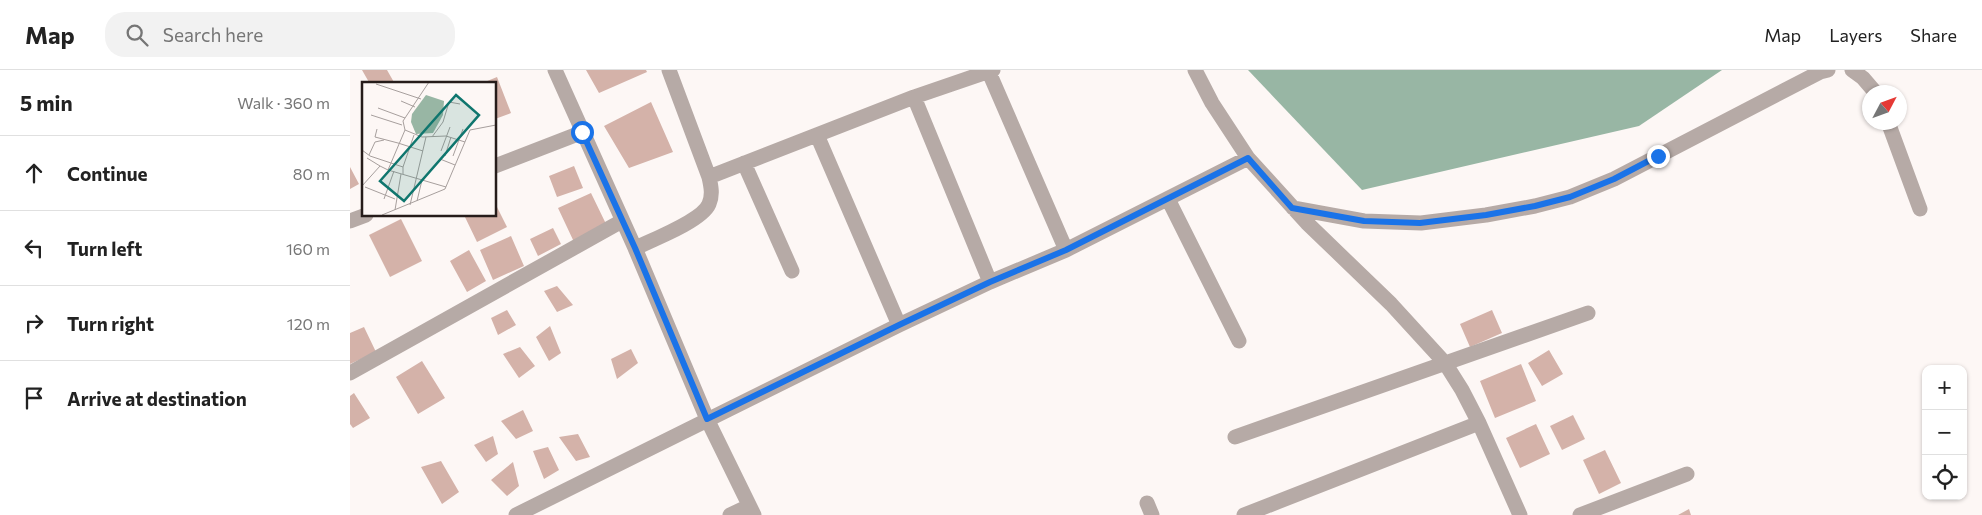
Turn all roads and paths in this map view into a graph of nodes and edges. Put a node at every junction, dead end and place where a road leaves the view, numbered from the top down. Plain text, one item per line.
1 (555, 70) edge
2 (669, 70) edge
3 (1195, 70) edge
4 (1828, 70) edge
5 (1852, 70) edge
6 (990, 71) edge
7 (1869, 85) edge
8 (914, 97) junction
9 (1891, 130) edge
10 (582, 132) junction
11 (817, 135) junction
12 (1248, 158) junction
13 (744, 163) junction
14 (496, 166) edge
15 (709, 177) junction
16 (1168, 199) junction
17 (1292, 208) junction
18 (1920, 209) dead end
19 (363, 216) edge
20 (622, 220) junction
21 (350, 221) edge
22 (635, 248) junction
23 (1066, 250) junction
24 (792, 271) dead end
25 (990, 282) junction
26 (1588, 314) dead end
27 (899, 325) junction
28 (1238, 341) dead end
29 (1445, 363) junction
30 (350, 372) edge
31 (707, 419) junction
32 (1479, 423) junction
33 (1235, 437) dead end
34 (1687, 474) dead end
35 (751, 510) edge
36 (516, 515) edge
37 (730, 515) edge
38 (1244, 515) edge
39 (1520, 515) edge
40 (1580, 515) edge

1 - 10 street
2 - 15 street
3 - 12 street
4 - 17 street
5 - 7 street
6 - 8 street
6 - 23 street
8 - 11 street
8 - 25 street
9 - 18 street
10 - 14 street
10 - 20 street
11 - 13 street
11 - 27 street
12 - 16 street
12 - 17 street
13 - 15 street
13 - 24 street
15 - 22 street
16 - 23 street
16 - 28 street
17 - 29 street
19 - 21 street
20 - 22 street
20 - 30 street
22 - 31 street
23 - 25 street
25 - 27 street
26 - 29 street
27 - 31 street
29 - 32 street
29 - 33 street
31 - 35 street
31 - 36 street
32 - 38 street
32 - 39 street
34 - 40 street
35 - 37 street

